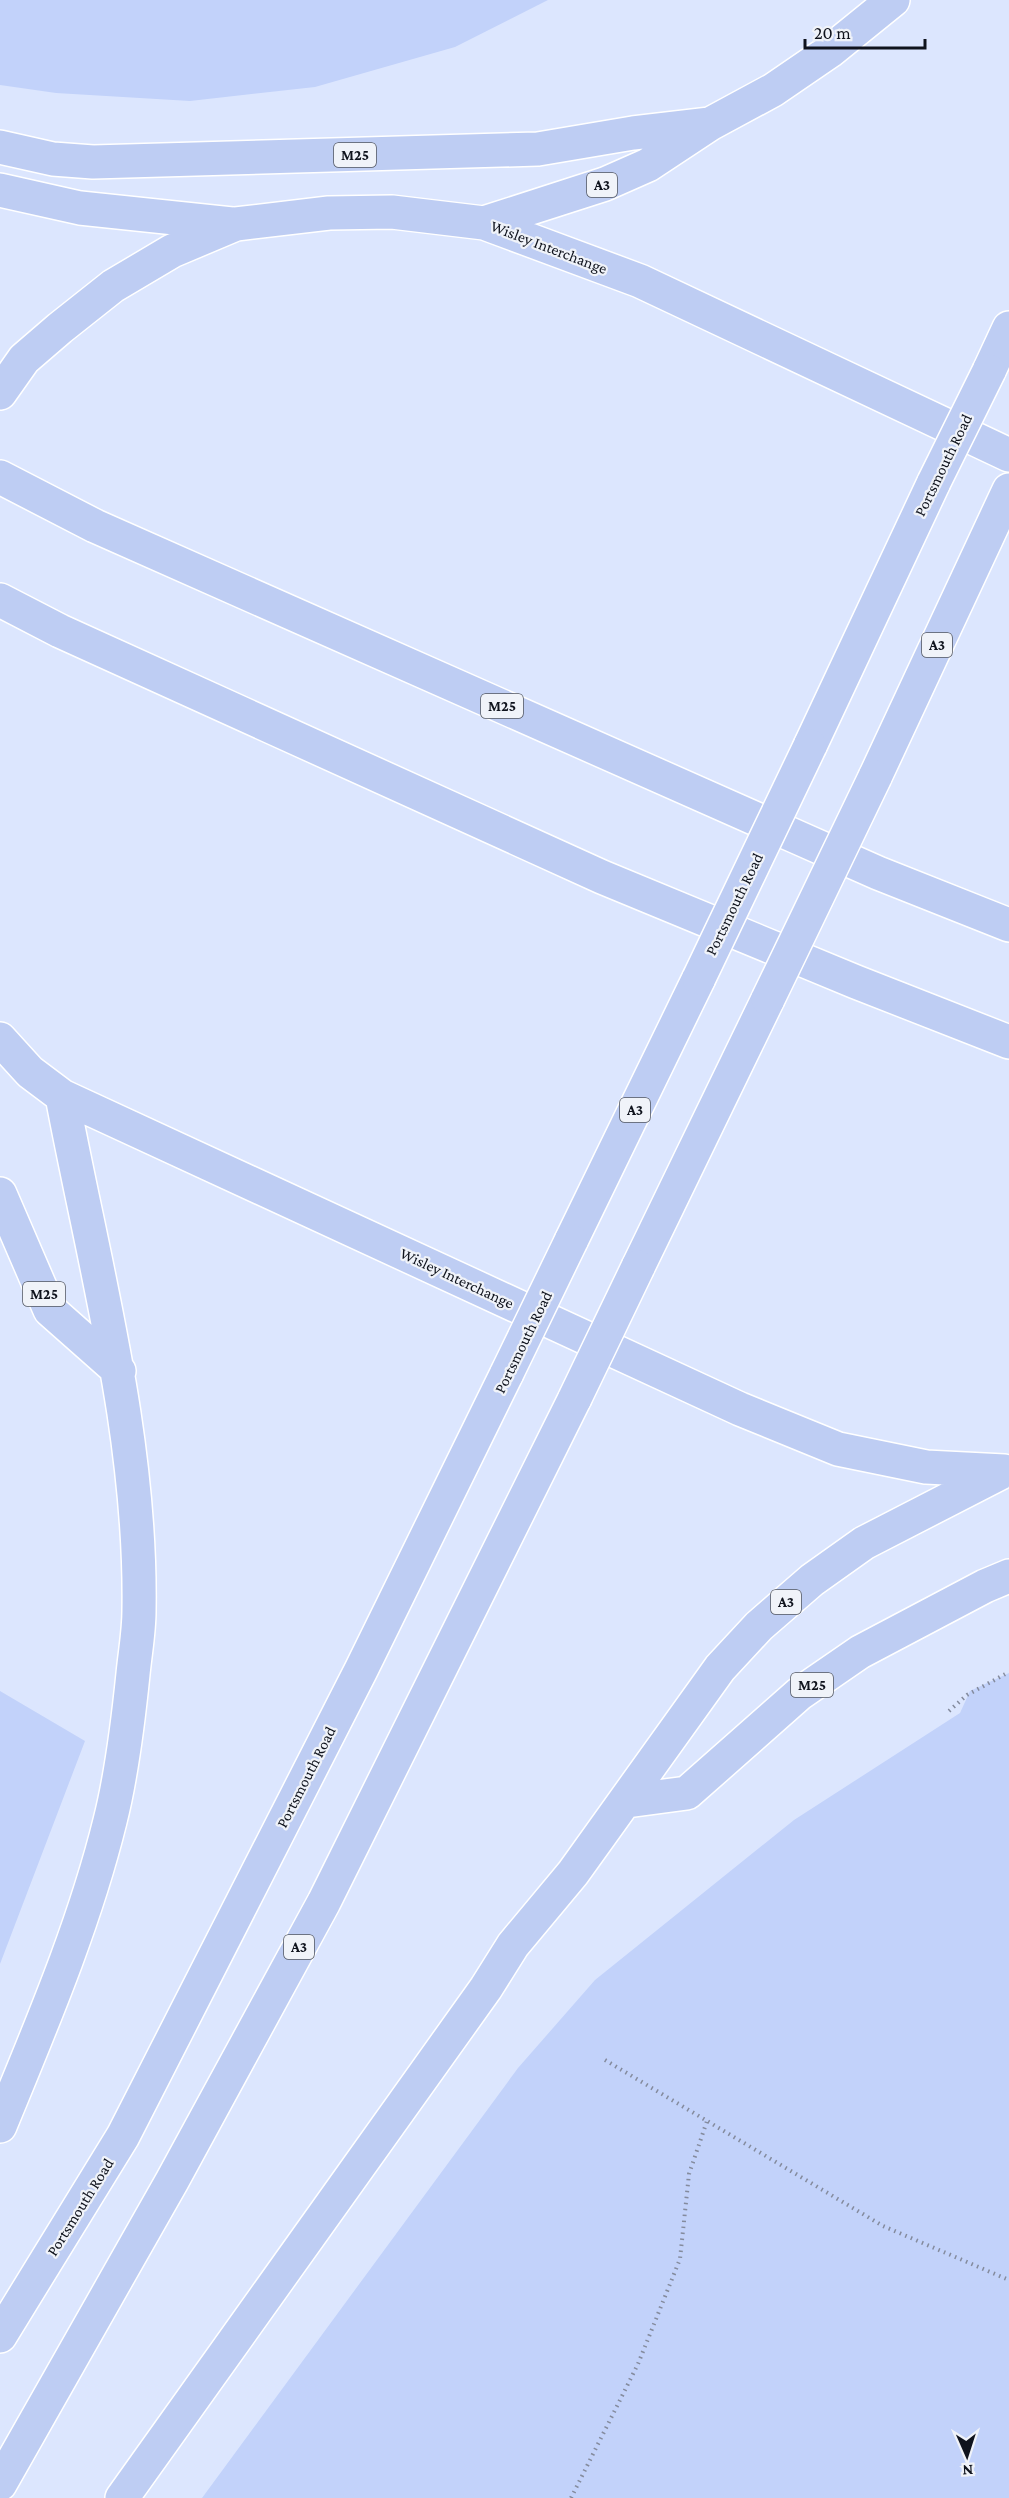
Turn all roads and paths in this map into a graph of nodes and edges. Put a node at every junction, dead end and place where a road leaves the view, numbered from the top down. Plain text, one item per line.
1 (893, 0) edge
2 (710, 124) junction
3 (0, 147) edge
4 (0, 190) edge
5 (484, 223) junction
6 (236, 224) junction
7 (1009, 328) edge
8 (2, 390) edge
9 (1009, 455) edge
10 (0, 477) edge
11 (1004, 501) edge
12 (0, 600) edge
13 (1009, 925) edge
14 (0, 1039) edge
15 (1009, 1042) edge
16 (62, 1096) junction
17 (0, 1194) edge
18 (119, 1371) junction
19 (1006, 1471) edge
20 (1009, 1576) edge
21 (1009, 1672) edge
22 (949, 1711) dead end
23 (627, 1801) junction
24 (605, 2060) dead end
25 (707, 2121) junction
26 (0, 2126) edge
27 (1009, 2280) edge
28 (0, 2337) edge
29 (0, 2484) edge
30 (122, 2498) edge
31 (571, 2498) edge

1 - 2 highway, A3
2 - 3 highway, M25
2 - 5 highway, A3
4 - 6 highway
5 - 6 highway, Wisley Interchange
5 - 9 highway, Wisley Interchange
6 - 8 highway, Wisley Interchange
7 - 28 highway, Portsmouth Road / A3, bridge
10 - 13 highway, M25
11 - 29 highway, A3, bridge
12 - 15 highway
14 - 16 highway, Wisley Interchange
16 - 18 highway
16 - 19 highway, Wisley Interchange
17 - 18 highway, M25
18 - 26 highway
19 - 23 highway, A3
20 - 23 highway, M25
21 - 22 path
23 - 30 highway, A3
24 - 25 path
25 - 27 path
25 - 31 path

